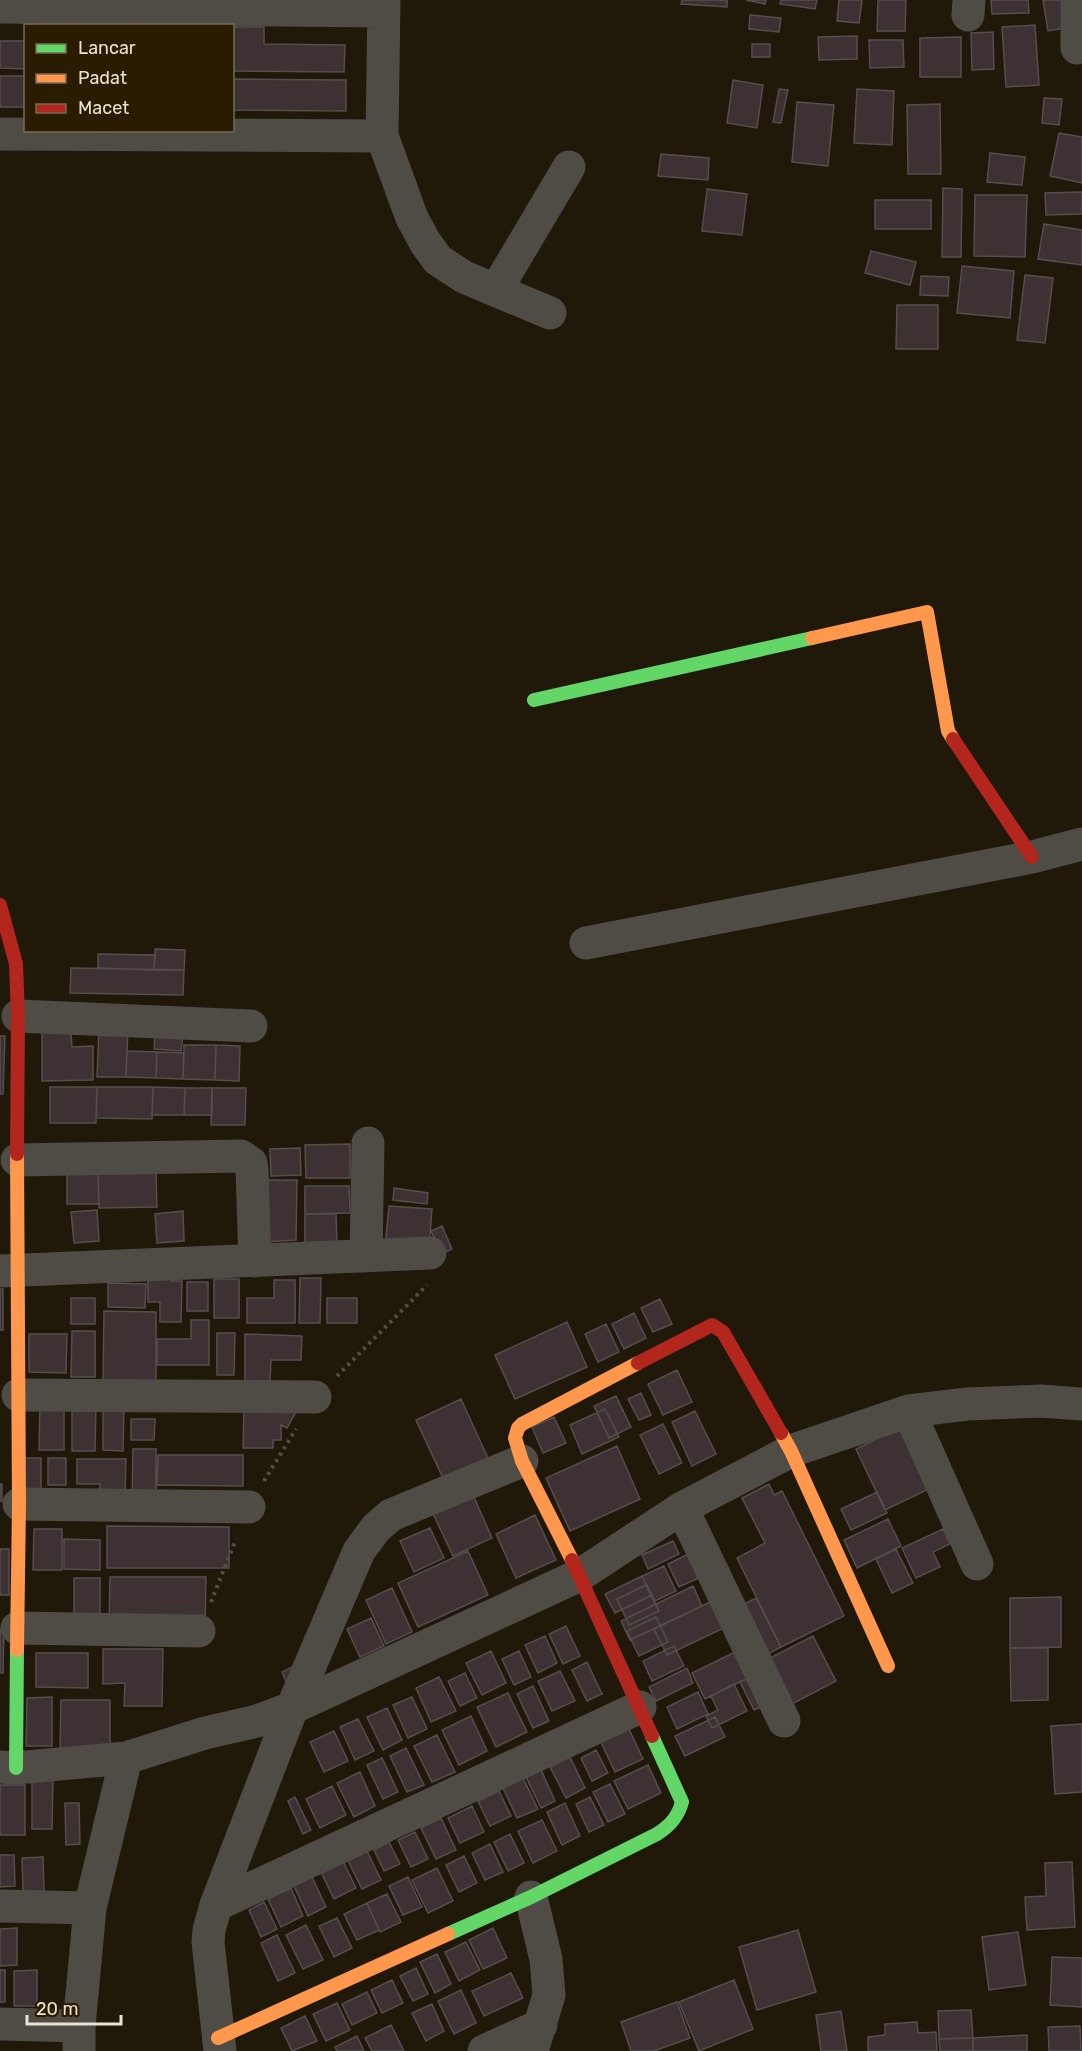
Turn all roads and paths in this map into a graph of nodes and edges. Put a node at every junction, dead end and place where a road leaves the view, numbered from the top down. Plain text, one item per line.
1 (1077, 0) edge
2 (384, 5) edge
3 (0, 7) edge
4 (1077, 48) dead end
5 (0, 134) edge
6 (382, 136) junction
7 (569, 167) dead end
8 (496, 290) junction
9 (550, 313) dead end
10 (534, 699) dead end
11 (1082, 844) edge
12 (1032, 857) junction
13 (0, 905) edge
14 (586, 943) dead end
15 (18, 1016) junction
16 (250, 1026) dead end
17 (368, 1143) dead end
18 (17, 1160) junction
19 (430, 1252) dead end
20 (366, 1256) junction
21 (255, 1261) junction
22 (9, 1271) edge
23 (18, 1395) junction
24 (315, 1397) dead end
25 (1082, 1404) edge
26 (909, 1411) junction
27 (791, 1451) junction
28 (522, 1461) junction
29 (19, 1504) junction
30 (249, 1507) dead end
31 (682, 1508) junction
32 (977, 1564) dead end
33 (580, 1575) junction
34 (17, 1628) junction
35 (199, 1631) dead end
36 (888, 1666) dead end
37 (640, 1707) junction
38 (292, 1708) junction
39 (784, 1721) dead end
40 (126, 1758) junction
41 (8, 1768) edge
42 (531, 1897) junction
43 (216, 1905) junction
44 (0, 1906) edge
45 (90, 1908) junction
46 (0, 2024) edge
47 (79, 2038) edge
48 (536, 2038) edge
49 (219, 2044) edge
50 (484, 2051) edge

1 - 4 street
2 - 3 street
2 - 6 street
5 - 6 street
6 - 8 street
7 - 8 street
8 - 9 street
10 - 12 street
11 - 12 street
12 - 14 street
13 - 15 street
15 - 16 street
15 - 18 street
17 - 20 street
18 - 21 street
18 - 22 street
19 - 20 street
20 - 21 street
21 - 22 street
22 - 23 street
23 - 24 street
23 - 29 street
25 - 26 street
26 - 27 street
26 - 32 street
27 - 28 street
27 - 31 street
27 - 36 street
28 - 33 street
28 - 38 street
29 - 30 street
29 - 34 street
31 - 33 street
31 - 39 street
33 - 37 street
33 - 38 street
34 - 35 street
34 - 41 street
37 - 42 street
37 - 43 street
38 - 40 street
38 - 43 street
40 - 41 street
40 - 45 street
42 - 48 street
42 - 49 street
43 - 49 street
44 - 45 street
45 - 47 street
46 - 47 street
48 - 50 street

